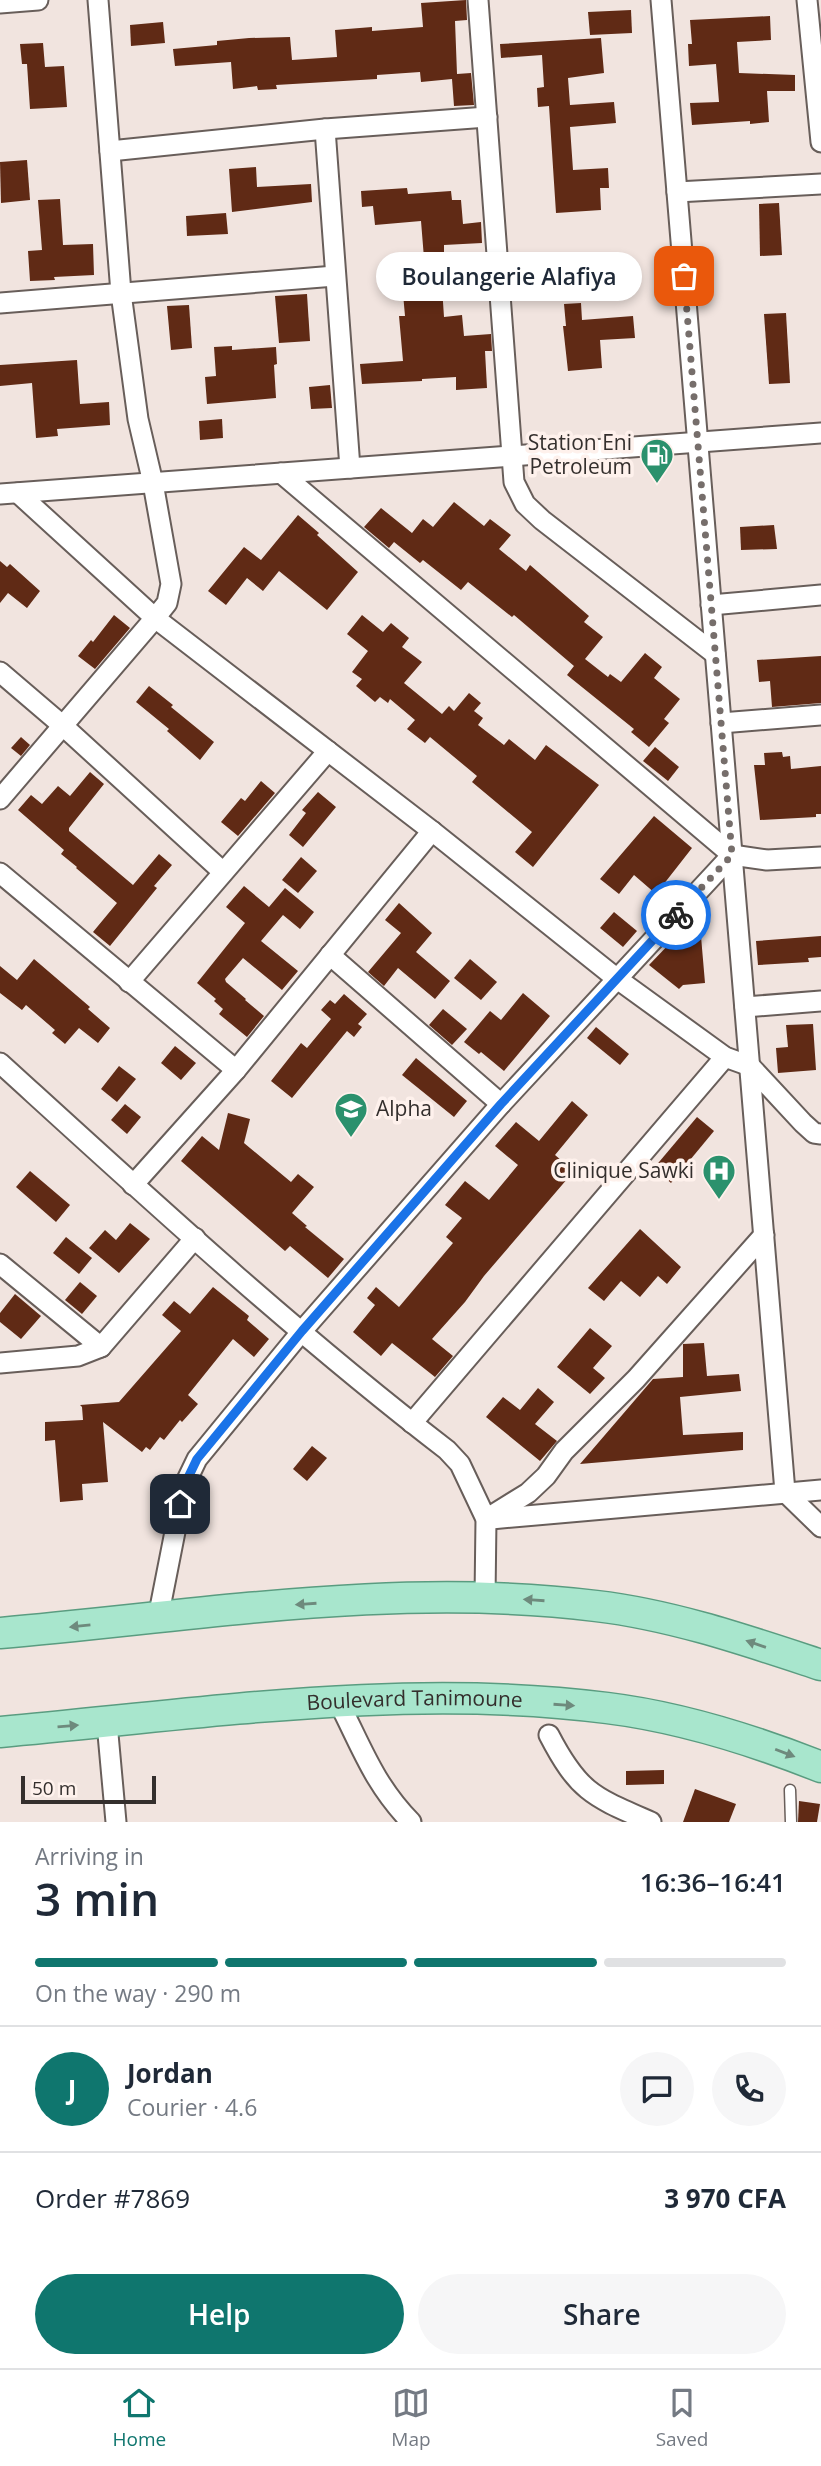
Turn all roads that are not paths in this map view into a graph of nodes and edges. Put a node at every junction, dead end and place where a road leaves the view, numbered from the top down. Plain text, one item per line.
1 (38, 0) edge
2 (98, 0) edge
3 (478, 0) edge
4 (661, 0) edge
5 (807, 0) edge
6 (0, 3) edge
7 (818, 73) edge
8 (487, 117) junction
9 (325, 129) junction
10 (821, 142) edge
11 (110, 151) junction
12 (821, 184) edge
13 (677, 192) junction
14 (335, 276) junction
15 (121, 293) junction
16 (0, 303) edge
17 (821, 433) edge
18 (698, 442) junction
19 (511, 456) junction
20 (350, 468) junction
21 (281, 473) junction
22 (153, 483) junction
23 (9, 493) edge
24 (821, 595) edge
25 (711, 605) junction
26 (155, 618) junction
27 (715, 654) junction
28 (0, 672) edge
29 (821, 715) edge
30 (721, 723) junction
31 (62, 725) junction
32 (328, 751) junction
33 (0, 799) edge
34 (432, 831) junction
35 (732, 855) junction
36 (821, 857) edge
37 (223, 872) junction
38 (0, 873) edge
39 (330, 955) junction
40 (616, 978) junction
41 (130, 982) junction
42 (821, 1001) edge
43 (745, 1007) junction
44 (725, 1057) junction
45 (0, 1063) edge
46 (750, 1066) junction
47 (236, 1070) junction
48 (501, 1104) junction
49 (821, 1134) edge
50 (133, 1185) junction
51 (764, 1235) junction
52 (195, 1238) junction
53 (0, 1264) edge
54 (302, 1331) junction
55 (101, 1347) junction
56 (0, 1363) edge
57 (412, 1423) junction
58 (821, 1490) edge
59 (785, 1492) junction
60 (486, 1519) junction
61 (821, 1527) edge
62 (485, 1587) junction
63 (158, 1618) junction
64 (0, 1633) edge
65 (821, 1665) edge
66 (339, 1703) junction
67 (107, 1723) junction
68 (0, 1732) edge
69 (549, 1735) dead end
70 (821, 1767) edge
71 (790, 1790) dead end
72 (116, 1822) edge
73 (411, 1822) edge
74 (651, 1822) edge
75 (791, 1822) edge

1 - 6 street
2 - 11 street
3 - 8 street
4 - 13 street
5 - 7 street
7 - 10 street
8 - 9 street
8 - 19 street
9 - 11 street
9 - 14 street
11 - 15 street
12 - 13 street
13 - 18 street
14 - 15 street
14 - 20 street
15 - 16 street
15 - 22 street
17 - 18 street
18 - 19 street
18 - 25 street
19 - 20 street
19 - 27 street
20 - 21 street
21 - 22 street
21 - 35 street
22 - 23 street
22 - 26 street
23 - 26 street
24 - 25 street
25 - 27 street
26 - 31 street
26 - 32 street
27 - 30 street
28 - 31 street
29 - 30 street
30 - 35 street
31 - 33 street
31 - 37 street
32 - 34 street
32 - 37 street
34 - 39 street
34 - 40 street
35 - 36 street
35 - 40 street
35 - 43 street
37 - 41 street
38 - 41 street
39 - 47 street
39 - 48 street
40 - 44 street
40 - 48 street
41 - 47 street
42 - 43 street
43 - 46 street
44 - 46 street
44 - 57 street
45 - 50 street
46 - 49 street
46 - 51 street
47 - 50 street
48 - 54 street
50 - 52 street
51 - 59 street
51 - 60 street
52 - 54 street
52 - 55 street
53 - 55 street
54 - 57 street
54 - 63 street
55 - 56 street
57 - 60 street
58 - 59 street
59 - 60 street
59 - 61 street
60 - 62 street
62 -> 63 main road
65 -> 62 main road
63 -> 64 main road
66 - 67 main road, Boulevard Tanimoune
66 -> 70 main road, Boulevard Tanimoune
66 - 73 street
68 -> 67 main road, Boulevard Tanimoune
67 - 72 street
69 - 74 street
71 - 75 lane

